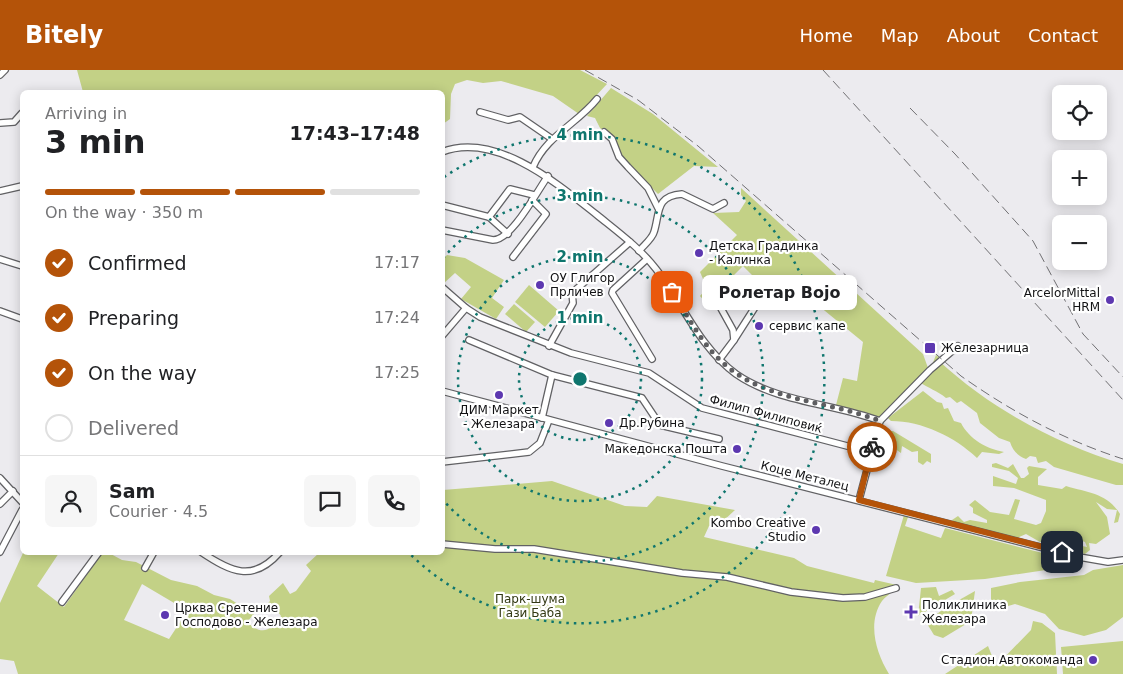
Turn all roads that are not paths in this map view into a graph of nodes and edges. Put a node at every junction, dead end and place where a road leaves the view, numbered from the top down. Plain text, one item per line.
1 (5, 70) edge
2 (0, 75) edge
3 (597, 99) dead end
4 (480, 112) dead end
5 (20, 115) edge
6 (0, 123) edge
7 (604, 132) dead end
8 (552, 140) junction
9 (445, 151) edge
10 (533, 167) junction
11 (548, 176) junction
12 (20, 186) edge
13 (0, 191) edge
14 (533, 198) junction
15 (724, 203) dead end
16 (445, 206) edge
17 (658, 208) junction
18 (489, 217) junction
19 (445, 231) edge
20 (508, 234) junction
21 (630, 242) junction
22 (639, 251) junction
23 (513, 257) dead end
24 (0, 259) edge
25 (647, 259) junction
26 (20, 265) edge
27 (445, 290) edge
28 (718, 303) dead end
29 (790, 305) dead end
30 (466, 308) junction
31 (0, 312) edge
32 (20, 318) edge
33 (445, 332) edge
34 (469, 340) dead end
35 (734, 340) junction
36 (549, 346) junction
37 (958, 346) dead end
38 (652, 359) dead end
39 (719, 360) junction
40 (552, 375) junction
41 (445, 392) edge
42 (542, 418) junction
43 (549, 420) junction
44 (880, 421) junction
45 (720, 439) dead end
46 (870, 452) junction
47 (445, 462) edge
48 (0, 478) edge
49 (13, 491) junction
50 (20, 500) edge
51 (859, 500) junction
52 (0, 504) edge
53 (20, 514) edge
54 (445, 544) edge
55 (0, 552) edge
56 (97, 555) edge
57 (152, 555) edge
58 (206, 555) edge
59 (277, 555) edge
60 (1123, 560) edge
61 (145, 568) dead end
62 (896, 588) dead end
63 (62, 602) dead end

1 - 2 street
3 - 8 street
4 - 8 street
5 - 6 street
7 - 17 street
8 - 10 street
9 - 10 street
10 - 11 street
11 - 14 street
11 - 21 street
12 - 13 street
14 - 18 street
14 - 20 street
14 - 23 street
15 - 17 street
16 - 18 street
17 - 22 street
18 - 20 street
19 - 20 street
21 - 22 street
21 - 36 street
22 - 25 street
24 - 26 street
25 - 38 street
25 - 39 street
27 - 30 street, Филип Филиповиќ
28 - 35 street
29 - 35 street
30 - 33 street
30 - 36 street, Филип Филиповиќ
31 - 32 street
34 - 40 street
35 - 39 street
36 - 46 street, Филип Филиповиќ
37 - 44 street
39 - 44 street
40 - 42 street
40 - 45 street
41 - 42 street, Коце Металец
42 - 43 street, Коце Металец
43 - 47 street
43 - 51 street, Коце Металец
44 - 46 street
46 - 51 street
48 - 49 street
49 - 50 street
49 - 52 street
51 - 60 street, Коце Металец
53 - 55 street
54 - 62 street
56 - 63 street
57 - 61 street
58 - 59 street

